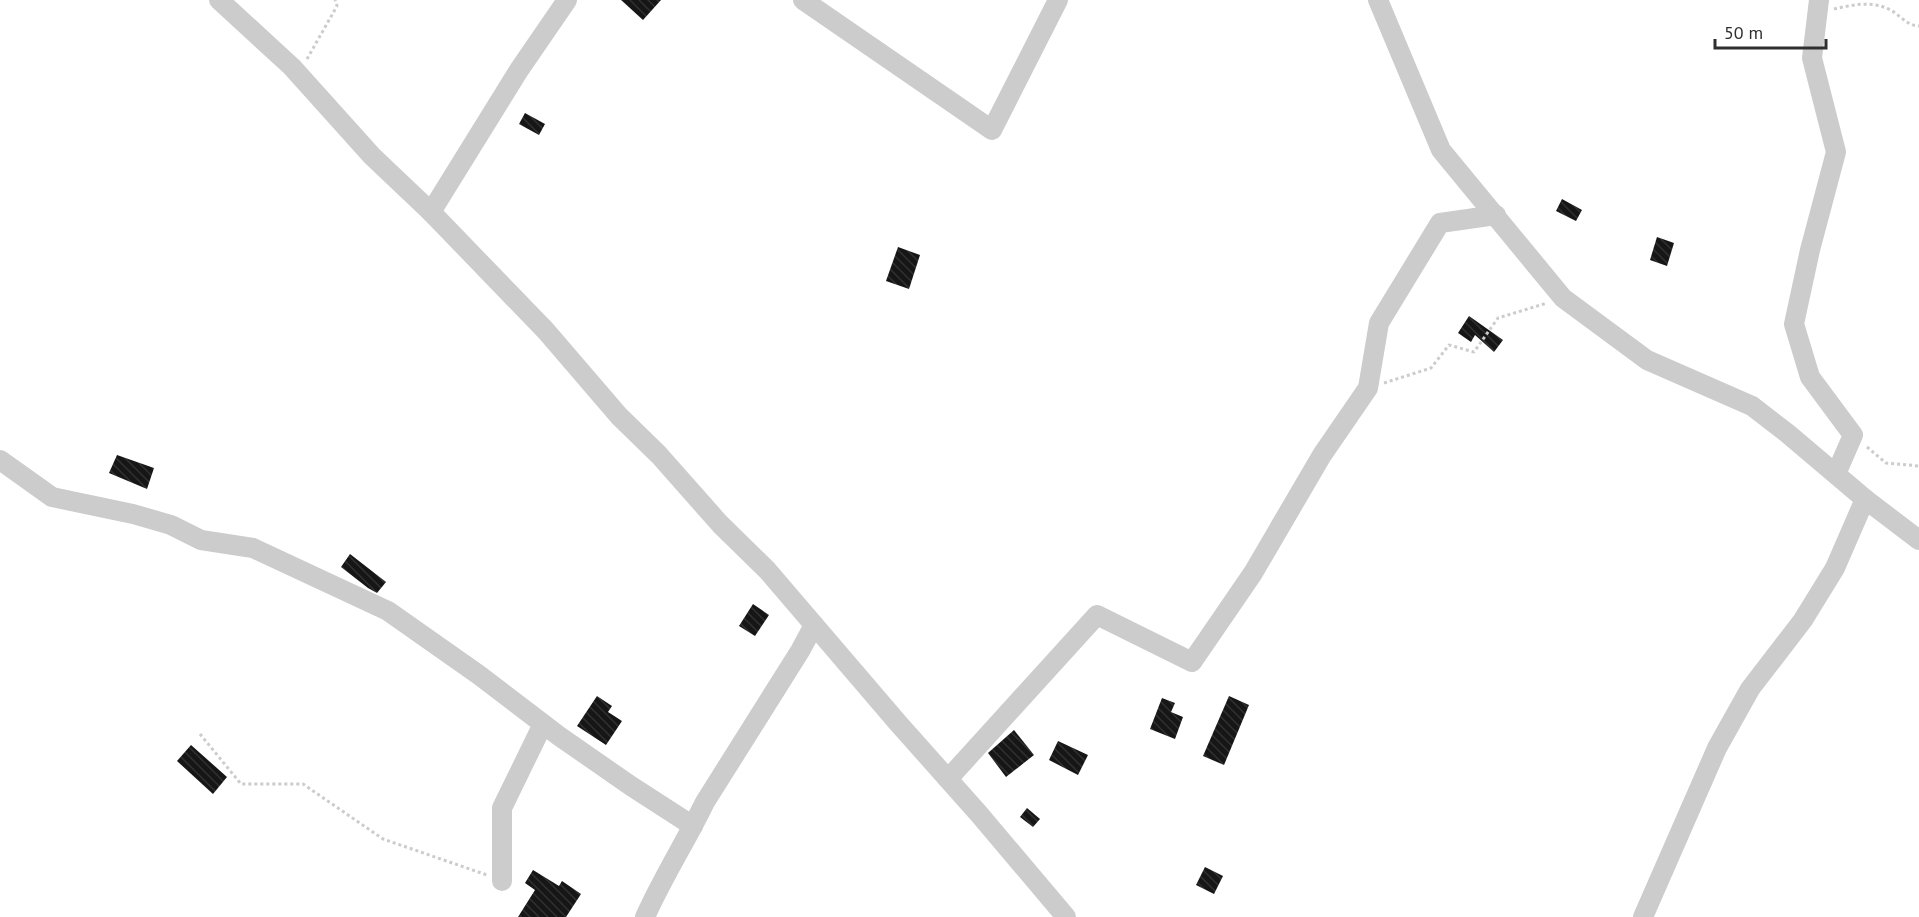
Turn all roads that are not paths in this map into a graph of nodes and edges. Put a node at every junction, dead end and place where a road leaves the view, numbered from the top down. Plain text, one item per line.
1 (219, 0) edge
2 (567, 0) edge
3 (803, 0) edge
4 (1058, 0) edge
5 (1378, 0) edge
6 (1819, 7) edge
7 (430, 212) junction
8 (1496, 215) junction
9 (0, 460) edge
10 (1836, 474) junction
11 (1865, 500) junction
12 (1919, 540) edge
13 (814, 625) junction
14 (543, 724) junction
15 (948, 779) junction
16 (693, 826) junction
17 (502, 880) road end
18 (645, 917) edge
19 (1066, 917) edge
20 (1643, 917) edge

1 - 7 street
2 - 7 street
3 - 4 street
5 - 8 street
6 - 10 street
7 - 13 street
8 - 10 street
8 - 15 street
9 - 14 street
10 - 11 street
11 - 12 street
11 - 20 street
13 - 15 street
13 - 16 street
14 - 16 street
14 - 17 street
15 - 19 street
16 - 18 street

